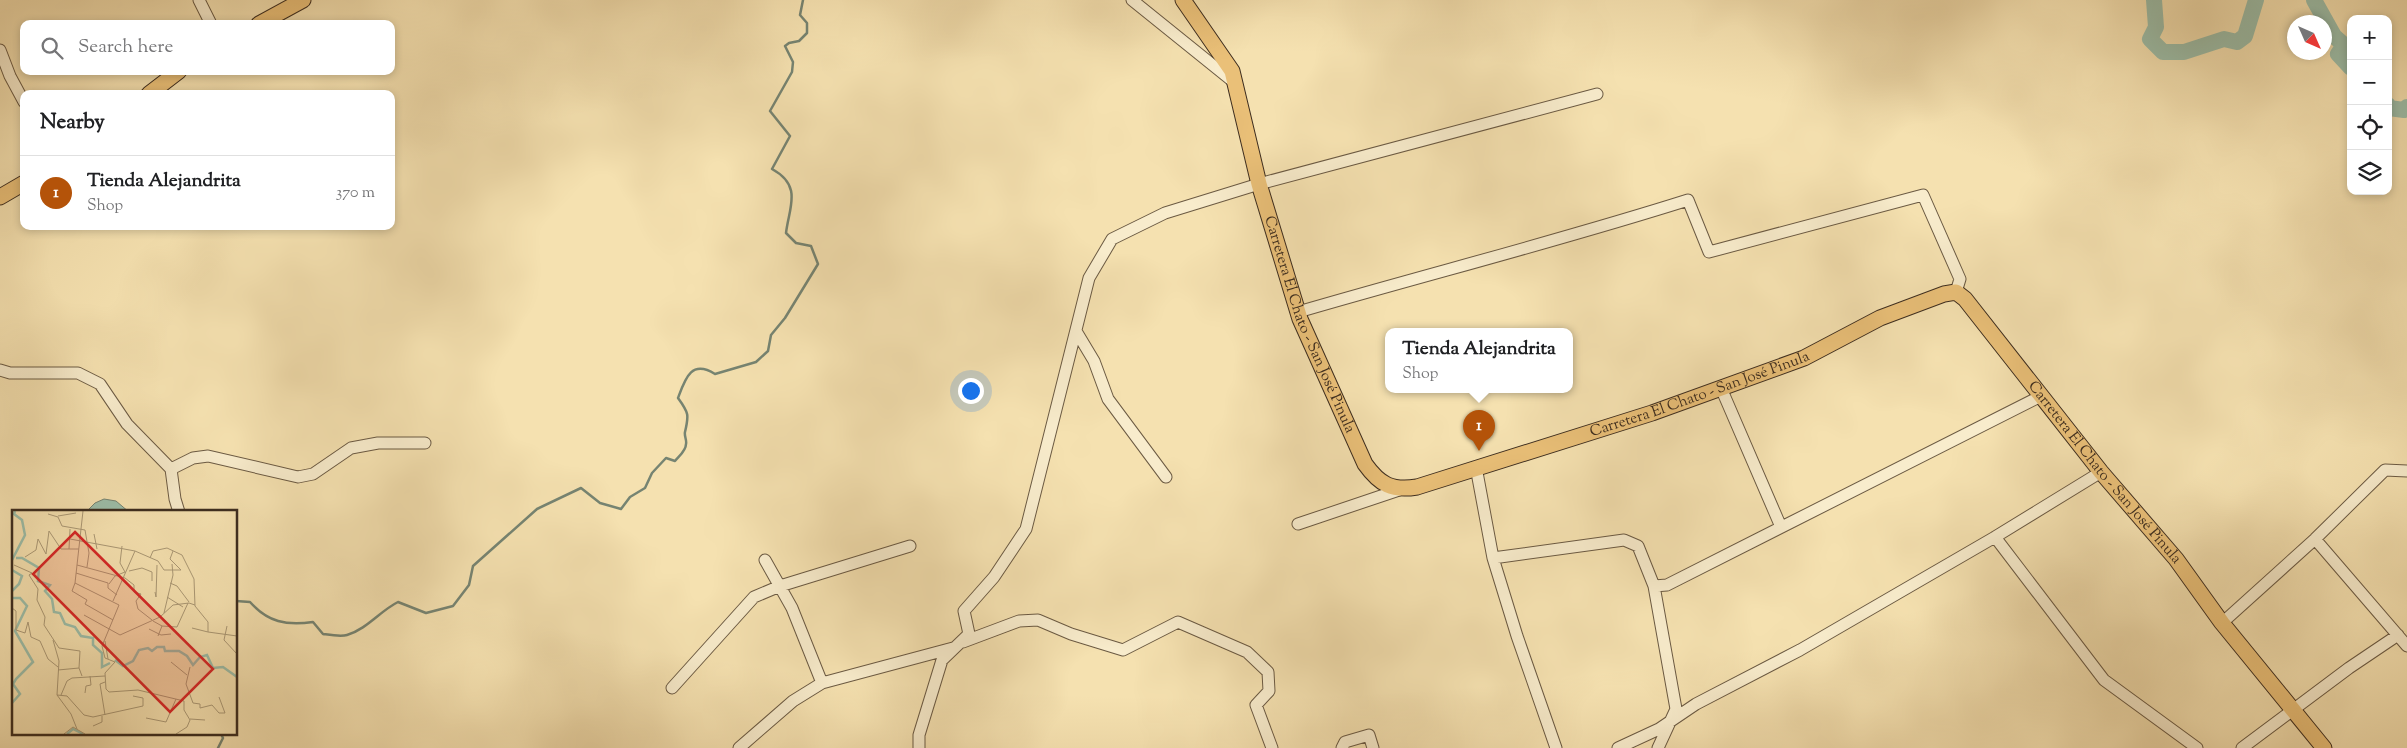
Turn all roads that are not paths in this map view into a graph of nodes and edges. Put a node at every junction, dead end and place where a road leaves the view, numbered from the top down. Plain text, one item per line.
1 (198, 0) edge
2 (303, 0) edge
3 (1132, 0) edge
4 (1182, 0) edge
5 (208, 20) edge
6 (266, 20) edge
7 (0, 50) edge
8 (174, 75) edge
9 (1235, 83) junction
10 (154, 90) edge
11 (1597, 94) dead end
12 (20, 95) edge
13 (1259, 184) junction
14 (20, 185) edge
15 (0, 197) edge
16 (1956, 292) junction
17 (1298, 312) junction
18 (1076, 331) junction
19 (0, 370) edge
20 (1721, 388) junction
21 (2041, 396) junction
22 (425, 443) dead end
23 (1476, 467) junction
24 (171, 469) junction
25 (2407, 471) edge
26 (2101, 472) junction
27 (1166, 477) dead end
28 (1399, 490) junction
29 (179, 510) edge
30 (1298, 524) dead end
31 (1781, 527) junction
32 (1995, 537) junction
33 (2316, 539) junction
34 (910, 546) dead end
35 (1493, 558) junction
36 (765, 560) dead end
37 (780, 586) junction
38 (1654, 586) junction
39 (2222, 623) junction
40 (2398, 635) junction
41 (958, 645) junction
42 (2407, 646) edge
43 (822, 682) junction
44 (672, 688) dead end
45 (2293, 709) junction
46 (1671, 721) junction
47 (739, 748) edge
48 (919, 748) edge
49 (1272, 748) edge
50 (1342, 748) edge
51 (1373, 748) edge
52 (1556, 748) edge
53 (1618, 748) edge
54 (1658, 748) edge
55 (2197, 748) edge
56 (2242, 748) edge
57 (2324, 748) edge

1 - 5 street
2 - 6 main road
3 - 9 street
4 - 9 main road, Carretera El Chato - San José Pinula
7 - 12 street
8 - 10 main road
9 - 13 main road, Carretera El Chato - San José Pinula
11 - 13 street
13 - 17 main road, Carretera El Chato - San José Pinula
13 - 18 street
14 - 15 main road
16 - 17 street
16 - 20 main road, Carretera El Chato - San José Pinula
16 - 21 main road, Carretera El Chato - San José Pinula
17 - 28 main road, Carretera El Chato - San José Pinula
18 - 27 street
18 - 41 street
19 - 24 street
20 - 23 main road, Carretera El Chato - San José Pinula
20 - 31 street
21 - 26 main road, Carretera El Chato - San José Pinula
21 - 31 street
22 - 24 street
23 - 28 main road, Carretera El Chato - San José Pinula
23 - 35 street
24 - 29 street
25 - 33 street
26 - 32 street
26 - 39 main road, Carretera El Chato - San José Pinula
28 - 30 street
31 - 38 street
32 - 46 street
32 - 55 street
33 - 39 street
33 - 40 street
34 - 37 street
35 - 38 street
35 - 52 street
36 - 37 street
37 - 43 street
37 - 44 street
38 - 46 street
39 - 45 main road, Carretera El Chato - San José Pinula
40 - 42 street
40 - 45 street
41 - 43 street
41 - 48 street
41 - 49 street
43 - 47 street
45 - 56 street
45 - 57 main road, Carretera El Chato - San José Pinula
46 - 53 street
46 - 54 street
50 - 51 street

